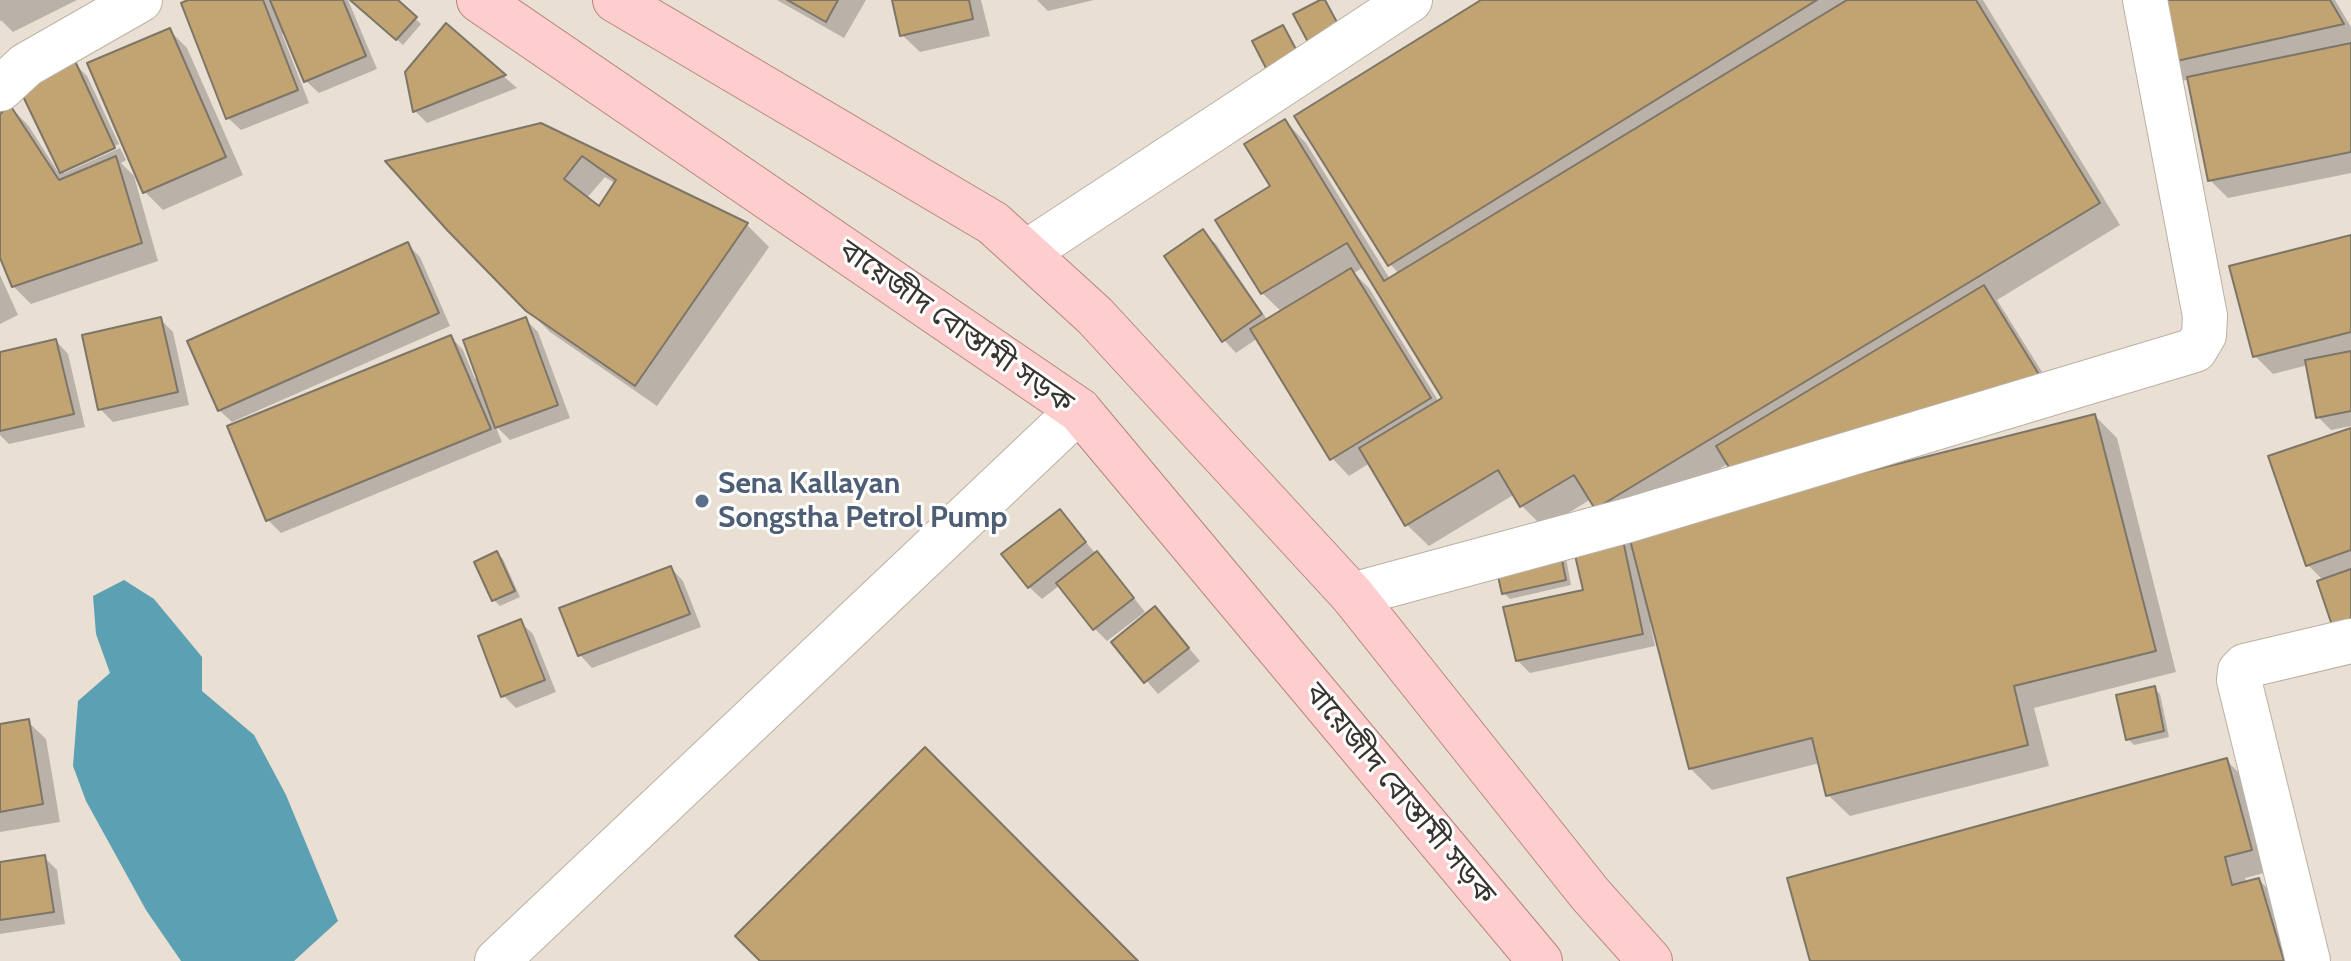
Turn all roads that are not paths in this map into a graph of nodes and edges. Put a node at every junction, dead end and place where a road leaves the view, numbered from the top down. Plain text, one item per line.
1 (140, 0) edge
2 (479, 0) edge
3 (615, 0) edge
4 (1410, 0) edge
5 (2145, 0) edge
6 (0, 89) edge
7 (1027, 252) junction
8 (1079, 410) junction
9 (1352, 595) junction
10 (2351, 641) edge
11 (497, 961) edge
12 (1540, 961) edge
13 (1650, 961) edge
14 (2308, 961) edge

1 - 6 street
2 - 8 main road, বায়েজীদ বোস্তামী সড়ক
3 - 7 main road
4 - 7 street
5 - 9 street
7 - 9 main road
8 - 11 street
8 - 12 main road, বায়েজীদ বোস্তামী সড়ক
9 - 13 main road
10 - 14 street

